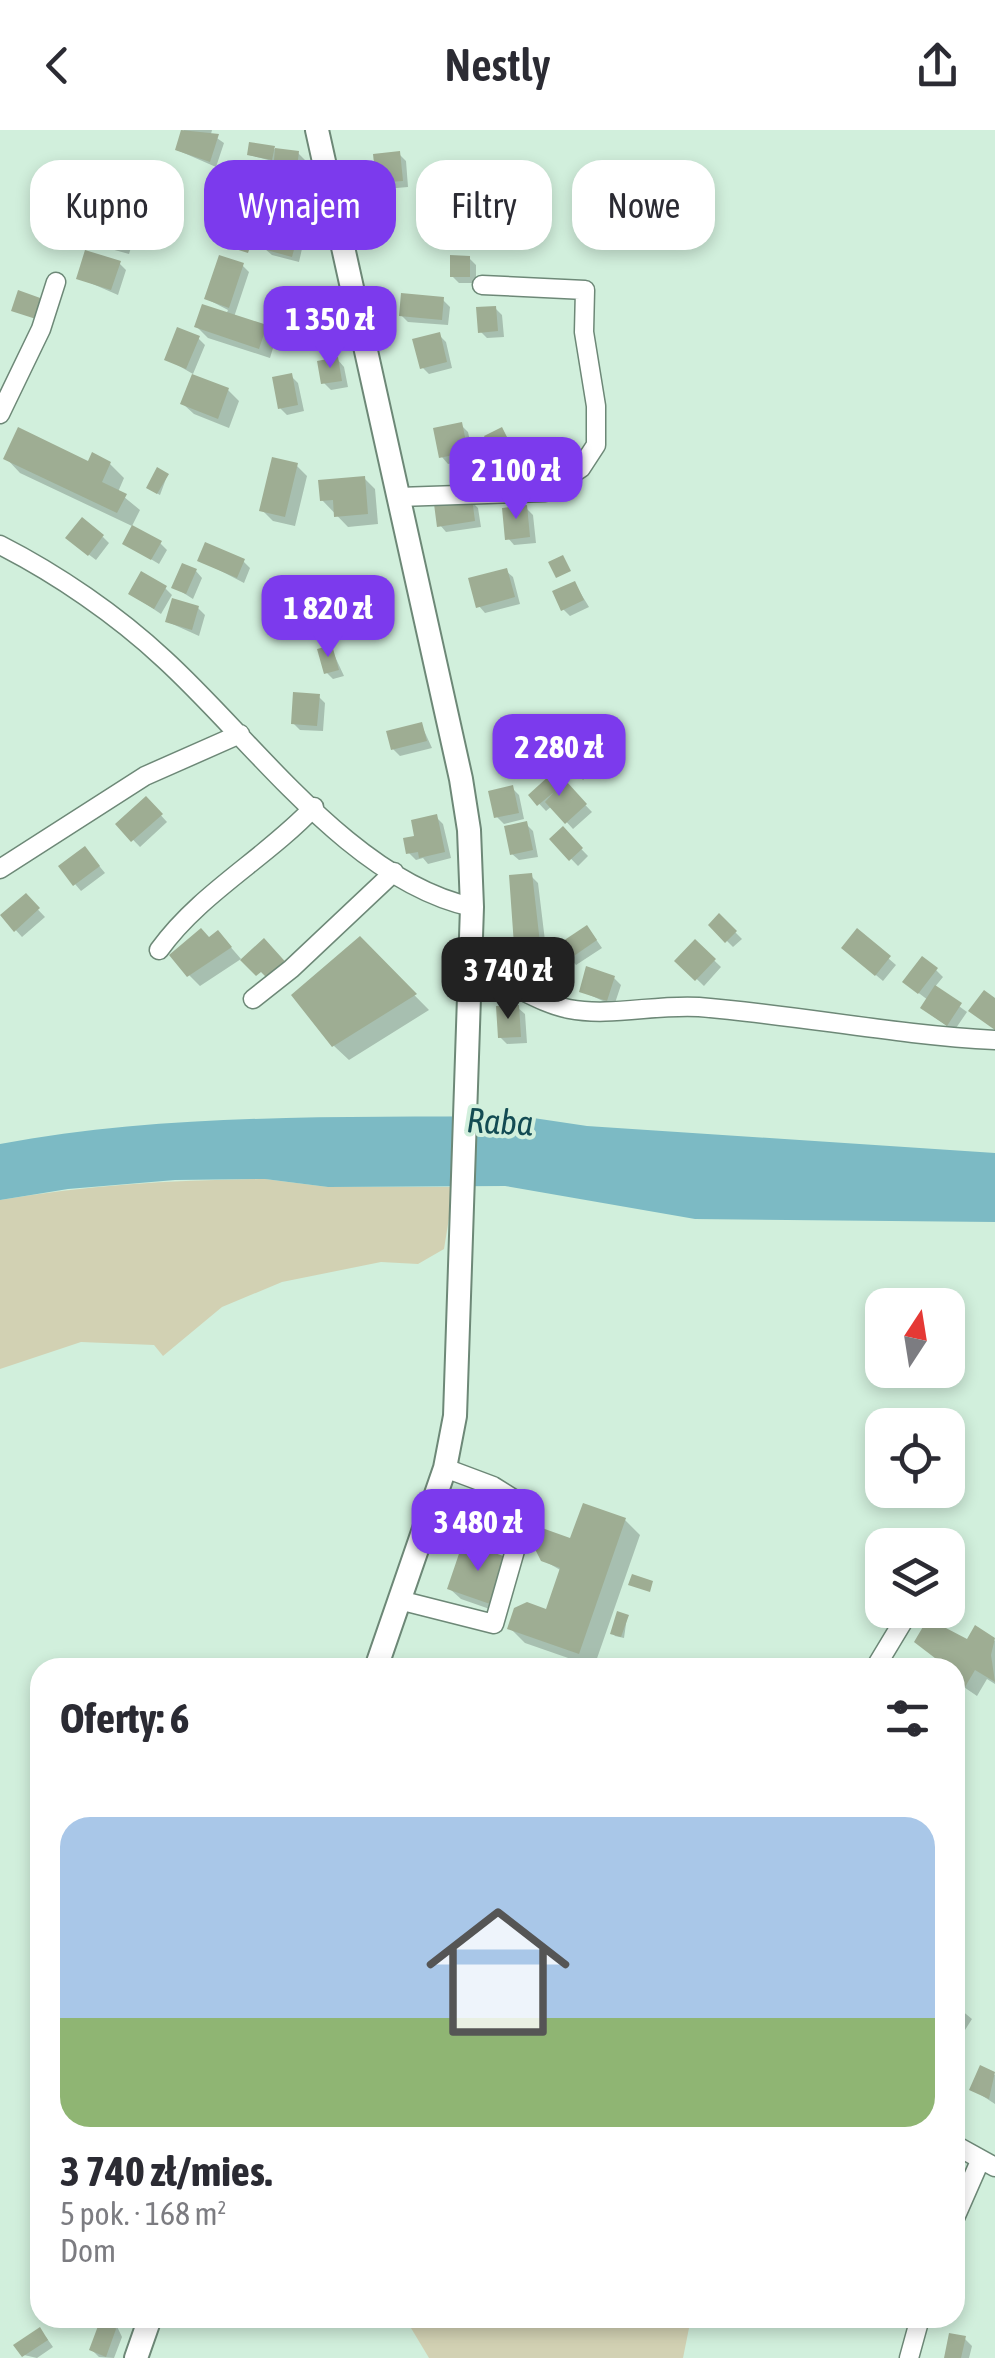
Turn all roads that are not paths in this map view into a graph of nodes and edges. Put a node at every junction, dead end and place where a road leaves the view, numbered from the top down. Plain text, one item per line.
1 (317, 130) edge
2 (56, 282) dead end
3 (482, 284) dead end
4 (0, 414) edge
5 (399, 497) junction
6 (0, 546) edge
7 (240, 734) junction
8 (314, 807) junction
9 (0, 868) edge
10 (394, 872) junction
11 (472, 906) junction
12 (159, 950) dead end
13 (470, 971) junction
14 (254, 998) dead end
15 (995, 1040) edge
16 (444, 1468) junction
17 (399, 1600) junction
18 (899, 1628) edge
19 (379, 1658) edge
20 (882, 1658) edge
21 (965, 2151) edge
22 (988, 2164) edge
23 (965, 2202) edge
24 (146, 2328) edge
25 (917, 2328) edge
26 (136, 2358) edge
27 (908, 2358) edge

1 - 5 main road
2 - 4 street
3 - 5 street
5 - 11 main road
6 - 7 street
7 - 8 street
7 - 9 street
8 - 10 street
8 - 12 street
10 - 11 street
10 - 14 street
11 - 13 main road
13 - 15 street
13 - 16 main road
16 - 17 main road
16 - 17 street
17 - 19 main road
18 - 20 street
21 - 22 street
22 - 23 street
24 - 26 main road
25 - 27 street

